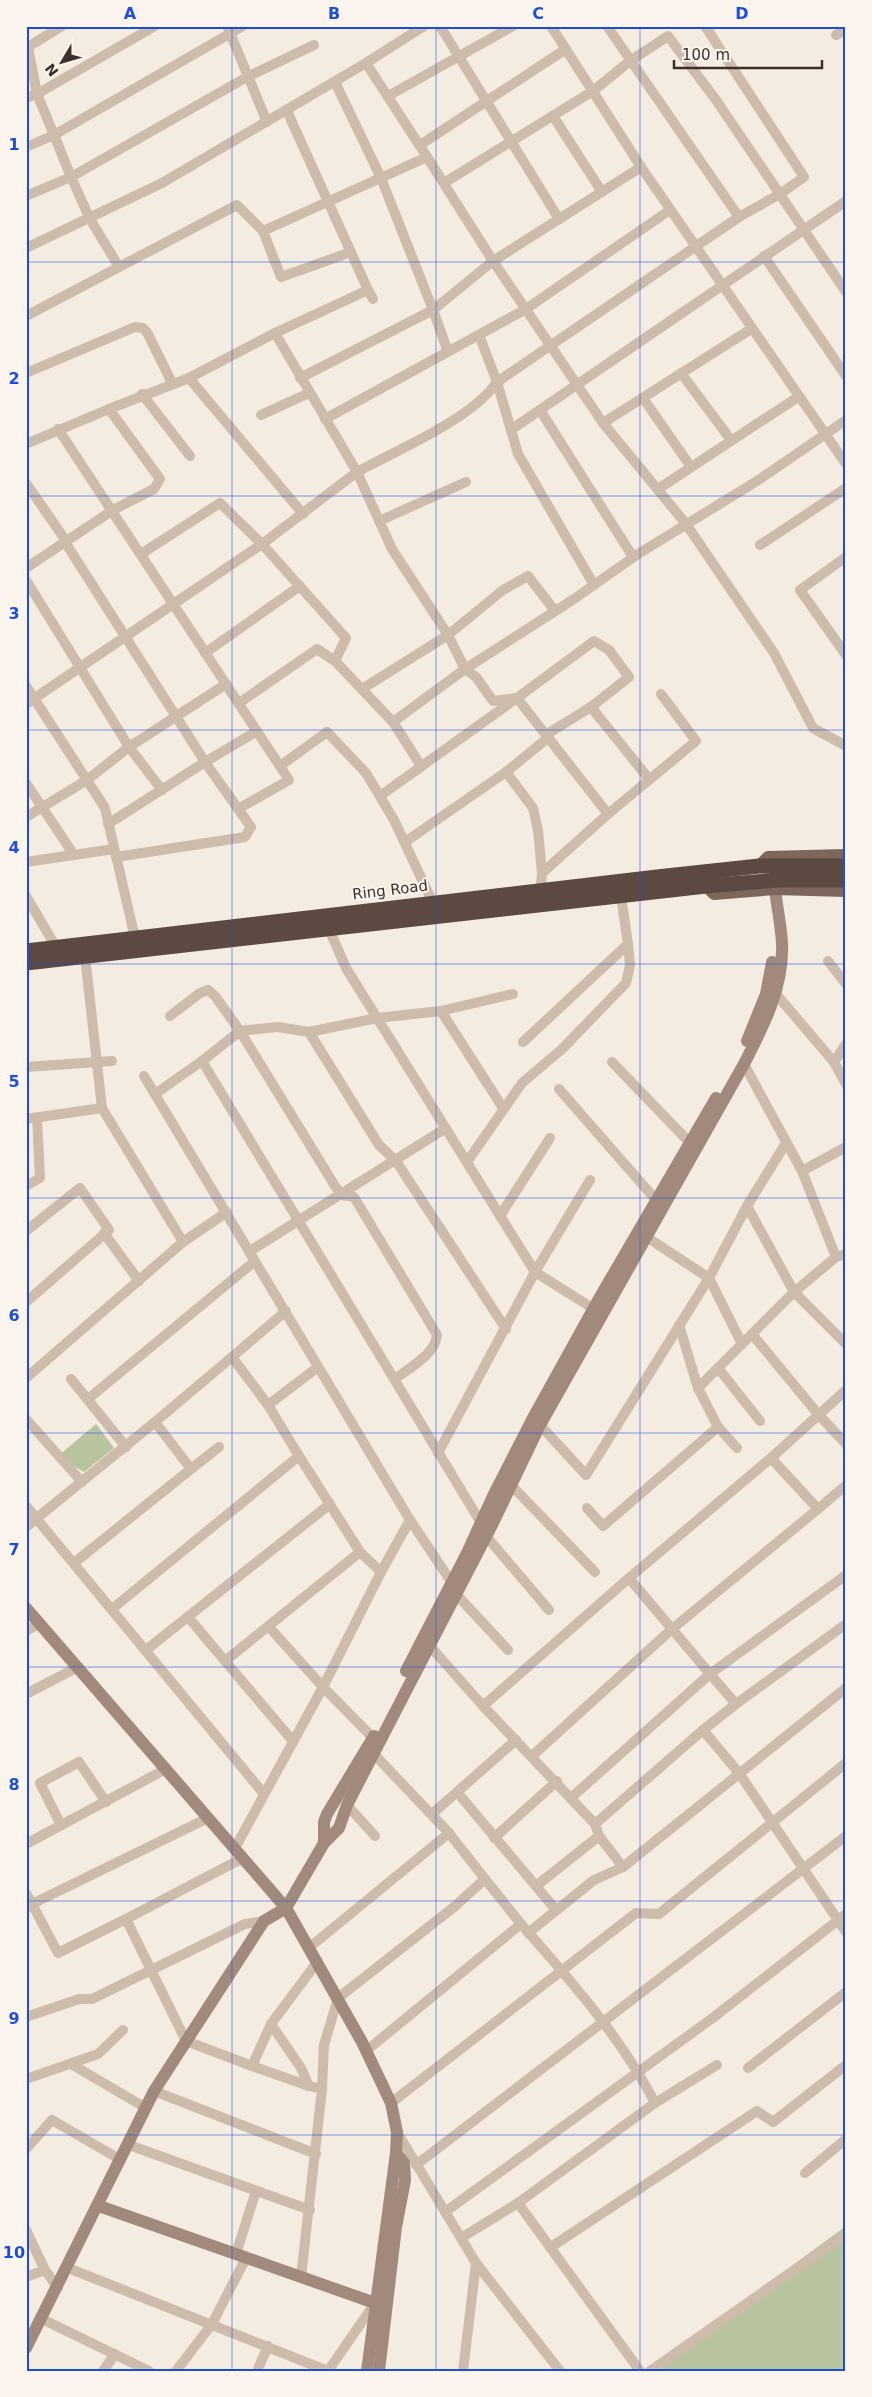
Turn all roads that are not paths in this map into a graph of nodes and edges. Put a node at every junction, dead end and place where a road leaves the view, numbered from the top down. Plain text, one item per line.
1 (62, 26) edge
2 (155, 26) edge
3 (243, 26) edge
4 (424, 26) edge
5 (440, 26) edge
6 (513, 26) edge
7 (551, 26) edge
8 (607, 26) edge
9 (661, 26) edge
10 (705, 26) edge
11 (229, 29) edge
12 (668, 36) junction
13 (314, 45) dead end
14 (27, 47) edge
15 (566, 49) junction
16 (458, 57) junction
17 (630, 60) junction
18 (366, 63) junction
19 (247, 77) junction
20 (335, 82) junction
21 (593, 91) junction
22 (37, 94) junction
23 (388, 96) junction
24 (26, 98) edge
25 (486, 100) junction
26 (286, 111) junction
27 (553, 116) junction
28 (267, 122) junction
29 (54, 136) junction
30 (511, 141) junction
31 (420, 145) junction
32 (26, 147) edge
33 (428, 157) junction
34 (641, 167) junction
35 (71, 177) junction
36 (380, 178) junction
37 (444, 183) junction
38 (602, 192) junction
39 (780, 194) junction
40 (26, 196) edge
41 (328, 201) junction
42 (846, 201) edge
43 (670, 210) junction
44 (739, 217) junction
45 (90, 219) junction
46 (559, 219) junction
47 (804, 229) junction
48 (263, 231) junction
49 (696, 247) junction
50 (26, 248) edge
51 (352, 252) junction
52 (764, 256) junction
53 (493, 261) junction
54 (119, 267) junction
55 (722, 285) junction
56 (846, 292) edge
57 (526, 309) junction
58 (433, 310) junction
59 (26, 316) edge
60 (752, 329) junction
61 (276, 333) junction
62 (479, 335) junction
63 (550, 345) junction
64 (448, 352) junction
65 (681, 373) junction
66 (26, 374) edge
67 (846, 376) edge
68 (189, 378) junction
69 (300, 378) junction
70 (497, 382) junction
71 (172, 383) junction
72 (577, 384) junction
73 (309, 393) junction
74 (142, 394) junction
75 (798, 397) junction
76 (643, 398) junction
77 (109, 408) junction
78 (540, 410) junction
79 (261, 415) dead end
80 (325, 419) junction
81 (846, 420) edge
82 (603, 423) junction
83 (58, 429) junction
84 (512, 429) junction
85 (824, 435) junction
86 (731, 440) junction
87 (26, 444) edge
88 (190, 456) dead end
89 (846, 464) edge
90 (691, 467) junction
91 (357, 472) junction
92 (466, 482) dead end
93 (26, 483) edge
94 (846, 488) edge
95 (658, 489) junction
96 (113, 510) junction
97 (303, 514) junction
98 (379, 521) junction
99 (686, 524) junction
100 (66, 542) junction
101 (262, 544) junction
102 (760, 545) dead end
103 (141, 554) junction
104 (633, 557) junction
105 (845, 558) edge
106 (26, 568) edge
107 (26, 580) edge
108 (594, 585) junction
109 (300, 586) junction
110 (174, 605) junction
111 (555, 611) junction
112 (448, 635) junction
113 (125, 638) junction
114 (205, 653) junction
115 (846, 655) edge
116 (335, 661) junction
117 (80, 667) junction
118 (465, 669) junction
119 (226, 684) junction
120 (26, 686) edge
121 (362, 689) junction
122 (661, 694) dead end
123 (517, 698) junction
124 (30, 701) edge
125 (238, 703) junction
126 (591, 707) junction
127 (176, 717) junction
128 (393, 722) junction
129 (257, 731) junction
130 (548, 736) junction
131 (846, 746) edge
132 (130, 747) junction
133 (205, 762) junction
134 (280, 766) junction
135 (421, 766) junction
136 (506, 772) junction
137 (649, 779) junction
138 (87, 780) junction
139 (26, 783) edge
140 (162, 790) junction
141 (380, 796) junction
142 (42, 807) junction
143 (238, 809) junction
144 (608, 814) junction
145 (26, 817) edge
146 (108, 824) junction
147 (405, 842) junction
148 (115, 853) junction
149 (846, 855) edge
150 (74, 856) junction
151 (26, 862) edge
152 (759, 866) junction
153 (846, 866) edge
154 (542, 873) junction
155 (846, 880) edge
156 (706, 886) junction
157 (775, 889) junction
158 (846, 891) edge
159 (26, 896) edge
160 (621, 896) junction
161 (540, 898) junction
162 (433, 903) junction
163 (329, 929) junction
164 (135, 938) junction
165 (628, 944) junction
166 (26, 951) edge
167 (59, 953) junction
168 (85, 956) junction
169 (828, 961) dead end
170 (26, 963) edge
171 (846, 984) edge
172 (772, 992) junction
173 (513, 994) dead end
174 (441, 1011) junction
175 (170, 1016) dead end
176 (377, 1018) junction
177 (758, 1026) junction
178 (240, 1031) junction
179 (309, 1032) junction
180 (524, 1042) dead end
181 (846, 1044) edge
182 (112, 1061) dead end
183 (202, 1061) junction
184 (96, 1062) junction
185 (612, 1062) dead end
186 (834, 1062) junction
187 (744, 1064) junction
188 (26, 1067) edge
189 (144, 1076) dead end
190 (846, 1084) edge
191 (559, 1088) dead end
192 (155, 1094) junction
193 (102, 1108) junction
194 (502, 1108) junction
195 (32, 1118) edge
196 (446, 1128) junction
197 (550, 1138) dead end
198 (690, 1143) junction
199 (786, 1143) junction
200 (846, 1147) edge
201 (396, 1161) junction
202 (467, 1162) junction
203 (802, 1171) junction
204 (590, 1180) dead end
205 (26, 1186) edge
206 (342, 1195) junction
207 (656, 1200) junction
208 (747, 1206) junction
209 (227, 1212) junction
210 (500, 1216) junction
211 (300, 1221) junction
212 (26, 1231) edge
213 (104, 1234) junction
214 (646, 1236) junction
215 (183, 1242) junction
216 (250, 1251) junction
217 (841, 1256) edge
218 (255, 1261) junction
219 (536, 1272) junction
220 (709, 1278) junction
221 (139, 1281) junction
222 (794, 1292) junction
223 (26, 1302) edge
224 (594, 1309) junction
225 (286, 1311) junction
226 (679, 1325) junction
227 (506, 1329) junction
228 (752, 1334) junction
229 (742, 1344) junction
230 (846, 1344) edge
231 (232, 1357) junction
232 (318, 1367) junction
233 (718, 1368) junction
234 (26, 1378) edge
235 (71, 1379) dead end
236 (396, 1379) junction
237 (698, 1388) junction
238 (846, 1390) edge
239 (88, 1399) junction
240 (268, 1405) junction
241 (818, 1414) junction
242 (26, 1419) edge
243 (155, 1422) junction
244 (760, 1422) dead end
245 (540, 1425) junction
246 (718, 1427) junction
247 (846, 1444) edge
248 (126, 1446) junction
249 (219, 1447) dead end
250 (737, 1448) dead end
251 (438, 1453) junction
252 (298, 1456) junction
253 (771, 1458) junction
254 (191, 1469) junction
255 (82, 1482) junction
256 (511, 1485) junction
257 (845, 1486) edge
258 (330, 1504) junction
259 (26, 1506) edge
260 (587, 1508) dead end
261 (818, 1509) junction
262 (37, 1519) junction
263 (410, 1520) junction
264 (481, 1523) junction
265 (26, 1527) edge
266 (486, 1536) junction
267 (360, 1552) junction
268 (74, 1562) junction
269 (381, 1572) junction
270 (595, 1572) dead end
271 (846, 1575) edge
272 (629, 1578) junction
273 (454, 1588) junction
274 (26, 1608) edge
275 (112, 1609) junction
276 (549, 1610) dead end
277 (441, 1611) junction
278 (188, 1616) junction
279 (40, 1623) junction
280 (846, 1624) edge
281 (269, 1627) junction
282 (672, 1629) junction
283 (26, 1631) edge
284 (429, 1645) junction
285 (146, 1650) junction
286 (508, 1650) dead end
287 (225, 1661) junction
288 (78, 1667) junction
289 (710, 1674) junction
290 (323, 1687) junction
291 (846, 1688) edge
292 (26, 1694) edge
293 (736, 1704) junction
294 (483, 1706) junction
295 (704, 1730) junction
296 (292, 1740) junction
297 (516, 1740) junction
298 (373, 1745) junction
299 (532, 1756) junction
300 (846, 1763) edge
301 (166, 1769) junction
302 (739, 1773) junction
303 (557, 1781) junction
304 (457, 1792) junction
305 (264, 1794) junction
306 (572, 1797) junction
307 (106, 1802) junction
308 (341, 1802) junction
309 (432, 1814) junction
310 (208, 1818) junction
311 (772, 1822) junction
312 (596, 1824) junction
313 (61, 1825) junction
314 (449, 1833) junction
315 (375, 1836) dead end
316 (599, 1836) junction
317 (846, 1836) edge
318 (494, 1838) junction
319 (26, 1844) edge
320 (235, 1848) junction
321 (243, 1858) junction
322 (624, 1867) junction
323 (804, 1868) junction
324 (485, 1879) junction
325 (536, 1886) junction
326 (26, 1894) edge
327 (29, 1906) edge
328 (286, 1908) junction
329 (556, 1910) junction
330 (846, 1914) edge
331 (126, 1919) junction
332 (264, 1921) junction
333 (837, 1921) junction
334 (521, 1924) junction
335 (846, 1932) edge
336 (528, 1933) junction
337 (310, 1948) junction
338 (318, 1961) junction
339 (150, 1970) junction
340 (561, 1970) junction
341 (846, 1992) edge
342 (338, 1998) junction
343 (26, 2017) edge
344 (603, 2023) junction
345 (270, 2024) junction
346 (123, 2030) dead end
347 (186, 2041) junction
348 (366, 2051) junction
349 (71, 2064) junction
350 (717, 2065) dead end
351 (846, 2065) edge
352 (252, 2066) junction
353 (748, 2068) dead end
354 (639, 2072) junction
355 (26, 2079) edge
356 (309, 2086) junction
357 (322, 2089) junction
358 (154, 2091) junction
359 (391, 2103) junction
360 (655, 2103) junction
361 (146, 2108) junction
362 (396, 2132) junction
363 (846, 2139) edge
364 (129, 2145) junction
365 (26, 2149) edge
366 (396, 2153) junction
367 (316, 2154) junction
368 (121, 2160) junction
369 (416, 2165) junction
370 (805, 2173) dead end
371 (256, 2191) junction
372 (518, 2203) junction
373 (98, 2206) junction
374 (310, 2210) junction
375 (445, 2212) junction
376 (27, 2233) edge
377 (846, 2234) edge
378 (461, 2238) junction
379 (551, 2247) junction
380 (241, 2256) junction
381 (476, 2263) junction
382 (68, 2268) junction
383 (45, 2270) junction
384 (26, 2277) edge
385 (301, 2277) junction
386 (58, 2288) junction
387 (375, 2303) junction
388 (42, 2319) junction
389 (212, 2324) junction
390 (268, 2346) junction
391 (26, 2348) edge
392 (115, 2354) junction
393 (464, 2370) edge
394 (102, 2371) edge
395 (149, 2371) edge
396 (176, 2371) edge
397 (257, 2371) edge
398 (328, 2371) edge
399 (367, 2371) edge
400 (379, 2371) edge
401 (560, 2371) edge
402 (640, 2371) edge
403 (650, 2371) edge

1 - 14 street
2 - 22 street
3 - 11 street
4 - 18 street
5 - 16 street
6 - 16 street
7 - 15 street
8 - 17 street
9 - 12 street
10 - 39 street
11 - 19 street
11 - 29 street
12 - 17 street
12 - 39 street
13 - 19 street
14 - 22 street
15 - 21 street
15 - 25 street
16 - 23 street
16 - 25 street
17 - 21 street
17 - 44 street
18 - 20 street
18 - 23 street
19 - 28 street
19 - 35 street
20 - 26 street
20 - 36 street
21 - 27 street
21 - 34 street
22 - 24 street
22 - 29 street
23 - 31 street
25 - 30 street
25 - 31 street
26 - 28 street
26 - 41 street
27 - 30 street
27 - 38 street
28 - 45 street
29 - 32 street
29 - 35 street
30 - 37 street
30 - 46 street
31 - 33 street
33 - 36 street
33 - 37 street
34 - 38 street
34 - 43 street
35 - 40 street
35 - 45 street
36 - 41 street
36 - 58 street
37 - 53 street
38 - 46 street
39 - 44 street
39 - 47 street
41 - 48 street
41 - 51 street
42 - 47 street
43 - 49 street
43 - 57 street
44 - 49 street
45 - 50 street
45 - 54 street
46 - 53 street
47 - 52 street
47 - 56 street
48 - 51 street
48 - 54 street
49 - 55 street
49 - 63 street
51 - 61 street
52 - 55 street
52 - 67 street
53 - 57 street
53 - 58 street
54 - 59 street
55 - 60 street
55 - 72 street
57 - 62 street
57 - 63 street
58 - 64 street
58 - 69 street
60 - 65 street
60 - 75 street
61 - 68 street
61 - 69 street
62 - 64 street
62 - 70 street
63 - 70 street
63 - 72 street
64 - 80 street
65 - 76 street
65 - 86 street
66 - 71 street
68 - 71 street
68 - 97 street
69 - 73 street
70 - 84 street
70 - 91 street
71 - 74 street
72 - 78 street
72 - 82 street
73 - 79 street
73 - 80 street
74 - 77 street
74 - 88 street
75 - 85 street
75 - 86 street
76 - 82 street
76 - 90 street
77 - 83 street
77 - 96 street
78 - 84 street
78 - 104 street
80 - 91 street
81 - 85 street
82 - 95 street
83 - 87 street
83 - 96 street
84 - 108 street
85 - 89 street
85 - 99 street
86 - 90 street
90 - 95 street
91 - 97 street
91 - 98 street
92 - 98 street
93 - 100 street
94 - 102 street
95 - 99 street
96 - 100 street
96 - 103 street
97 - 101 street
98 - 112 street
99 - 104 street
99 - 131 street
100 - 106 street
100 - 113 street
101 - 103 street
101 - 109 street
101 - 110 street
103 - 110 street
104 - 108 street
105 - 115 street
107 - 117 street
108 - 111 street
109 - 114 street
109 - 116 street
110 - 113 street
110 - 114 street
111 - 112 street
111 - 118 street
112 - 118 street
112 - 121 street
113 - 117 street
113 - 127 street
114 - 119 street
116 - 121 street
116 - 125 street
117 - 124 street
117 - 132 street
118 - 123 street
118 - 128 street
119 - 125 street
119 - 127 street
120 - 124 street
121 - 128 street
122 - 137 street
123 - 126 street
123 - 130 street
123 - 135 street
124 - 138 street
125 - 129 street
126 - 130 street
126 - 137 street
127 - 132 street
127 - 133 street
128 - 135 street
129 - 133 street
129 - 134 street
130 - 136 street
130 - 144 street
132 - 138 street
132 - 140 street
133 - 140 street
133 - 143 street
134 - 141 street
134 - 143 street
135 - 141 street
136 - 147 street
136 - 154 street
137 - 144 street
138 - 142 street
138 - 146 street
139 - 142 street
140 - 146 street
141 - 147 street
142 - 145 street
142 - 150 street
143 - 148 street
144 - 154 street
146 - 148 street
147 - 162 street
148 - 150 street
148 - 164 street
149 - 152 main road
150 - 151 street
152 - 153 highway, Ring Road
152 - 161 highway, Ring Road
154 - 161 street
155 - 156 highway, Ring Road
156 - 157 main road
156 - 160 highway, Ring Road
157 - 158 main road
157 - 172 street
159 - 167 street
160 - 161 highway, Ring Road
160 - 165 street
161 - 162 highway, Ring Road
161 - 163 highway, Ring Road
162 - 164 highway, Ring Road
163 - 168 highway, Ring Road
163 - 176 street
164 - 167 highway, Ring Road
165 - 180 street
165 - 194 street
166 - 167 highway, Ring Road
167 - 168 highway, Ring Road
167 - 170 highway, Ring Road
168 - 184 street
169 - 171 street
172 - 177 street
172 - 186 street
173 - 174 street
174 - 176 street
174 - 194 street
175 - 178 street
176 - 179 street
176 - 196 street
177 - 187 street
177 - 198 street
178 - 179 street
178 - 183 street
178 - 206 street
179 - 201 street
181 - 186 street
182 - 184 street
183 - 192 street
183 - 211 street
184 - 188 street
184 - 193 street
185 - 198 street
186 - 190 street
187 - 199 street
187 - 214 street
189 - 192 street
191 - 207 street
192 - 209 street
193 - 195 street
193 - 215 street
194 - 202 street
195 - 205 street
196 - 201 street
196 - 202 street
197 - 210 street
198 - 207 street
199 - 203 street
199 - 208 street
200 - 203 street
201 - 206 street
201 - 227 street
202 - 210 street
203 - 217 street
204 - 219 street
206 - 211 street
206 - 236 street
207 - 224 street
208 - 220 street
208 - 222 street
209 - 215 street
209 - 216 street
210 - 219 street
211 - 216 street
211 - 236 street
212 - 213 street
213 - 221 street
213 - 223 street
214 - 220 street
214 - 245 street
215 - 221 street
216 - 218 street
217 - 222 street
218 - 225 street
218 - 239 street
219 - 224 street
219 - 227 street
220 - 226 street
220 - 229 street
221 - 234 street
222 - 228 street
222 - 230 street
224 - 264 street
225 - 231 street
225 - 232 street
226 - 237 street
226 - 245 street
227 - 251 street
228 - 229 street
228 - 241 street
229 - 233 street
231 - 240 street
231 - 243 street
232 - 240 street
232 - 263 street
233 - 237 street
233 - 244 street
235 - 239 street
236 - 251 street
237 - 246 street
238 - 241 street
239 - 248 street
240 - 252 street
241 - 247 street
241 - 253 street
242 - 255 street
243 - 248 street
243 - 254 street
245 - 256 street
246 - 250 street
246 - 260 street
248 - 255 street
249 - 254 street
251 - 264 street
252 - 258 street
252 - 275 street
253 - 261 street
253 - 272 street
254 - 268 street
255 - 262 street
256 - 266 street
256 - 270 street
257 - 261 street
258 - 267 street
258 - 278 street
259 - 262 street
261 - 282 street
262 - 265 street
262 - 268 street
263 - 269 street
263 - 273 street
264 - 273 street
266 - 273 street
266 - 276 street
267 - 269 street
267 - 281 street
268 - 275 street
269 - 290 street
271 - 289 street
272 - 282 street
272 - 294 street
273 - 277 street
273 - 286 street
274 - 279 street
275 - 285 street
277 - 284 street
277 - 298 street
278 - 285 street
278 - 287 street
279 - 283 street
279 - 288 street
280 - 293 street
281 - 287 street
281 - 290 street
282 - 289 street
282 - 299 street
284 - 294 street
284 - 298 street
285 - 305 street
287 - 296 street
288 - 292 street
288 - 301 street
289 - 293 street
289 - 306 street
290 - 296 street
290 - 298 street
291 - 302 street
293 - 295 street
294 - 297 street
295 - 302 street
295 - 312 street
296 - 305 street
297 - 299 street
297 - 304 street
298 - 308 street
298 - 309 street
299 - 303 street
300 - 311 street
301 - 307 street
301 - 310 street
302 - 311 street
302 - 322 street
303 - 306 street
303 - 318 street
304 - 309 street
304 - 318 street
305 - 320 street
306 - 312 street
307 - 313 street
307 - 313 street
308 - 315 street
308 - 328 street
309 - 314 street
310 - 320 street
310 - 327 street
311 - 323 street
311 - 340 street
312 - 316 street
313 - 319 street
314 - 324 street
314 - 337 street
316 - 322 street
316 - 325 street
317 - 323 street
318 - 325 street
320 - 321 street
321 - 328 street
321 - 331 street
322 - 329 street
323 - 333 street
323 - 344 street
324 - 334 street
324 - 342 street
325 - 329 street
326 - 327 street
327 - 331 street
328 - 332 street
328 - 337 street
329 - 336 street
330 - 333 street
331 - 339 street
332 - 339 street
332 - 347 street
333 - 335 street
333 - 354 street
334 - 336 street
334 - 348 street
336 - 340 street
337 - 338 street
338 - 342 street
338 - 345 street
339 - 343 street
339 - 347 street
340 - 344 street
340 - 359 street
341 - 353 street
342 - 348 street
342 - 357 street
344 - 354 street
344 - 369 street
345 - 352 street
345 - 356 street
346 - 349 street
347 - 352 street
347 - 358 street
348 - 359 street
349 - 355 street
349 - 361 street
350 - 360 street
351 - 379 street
352 - 356 street
354 - 360 street
354 - 375 street
356 - 357 street
357 - 367 street
358 - 361 street
358 - 367 street
359 - 362 street
360 - 372 street
361 - 364 street
362 - 366 street
362 - 369 street
363 - 370 street
364 - 368 street
364 - 371 street
365 - 368 street
366 - 387 street
366 - 400 street
367 - 374 street
368 - 373 street
369 - 375 street
371 - 374 street
371 - 380 street
372 - 378 street
372 - 379 street
373 - 380 street
373 - 382 street
374 - 385 street
375 - 378 street
376 - 383 street
377 - 403 street
378 - 381 street
379 - 402 street
380 - 385 street
380 - 389 street
381 - 393 street
381 - 401 street
382 - 386 street
382 - 389 street
383 - 384 street
383 - 386 street
385 - 387 street
386 - 388 street
387 - 398 street
387 - 399 street
388 - 391 street
388 - 392 street
389 - 390 street
389 - 396 street
390 - 397 street
390 - 398 street
392 - 394 street
392 - 395 street

